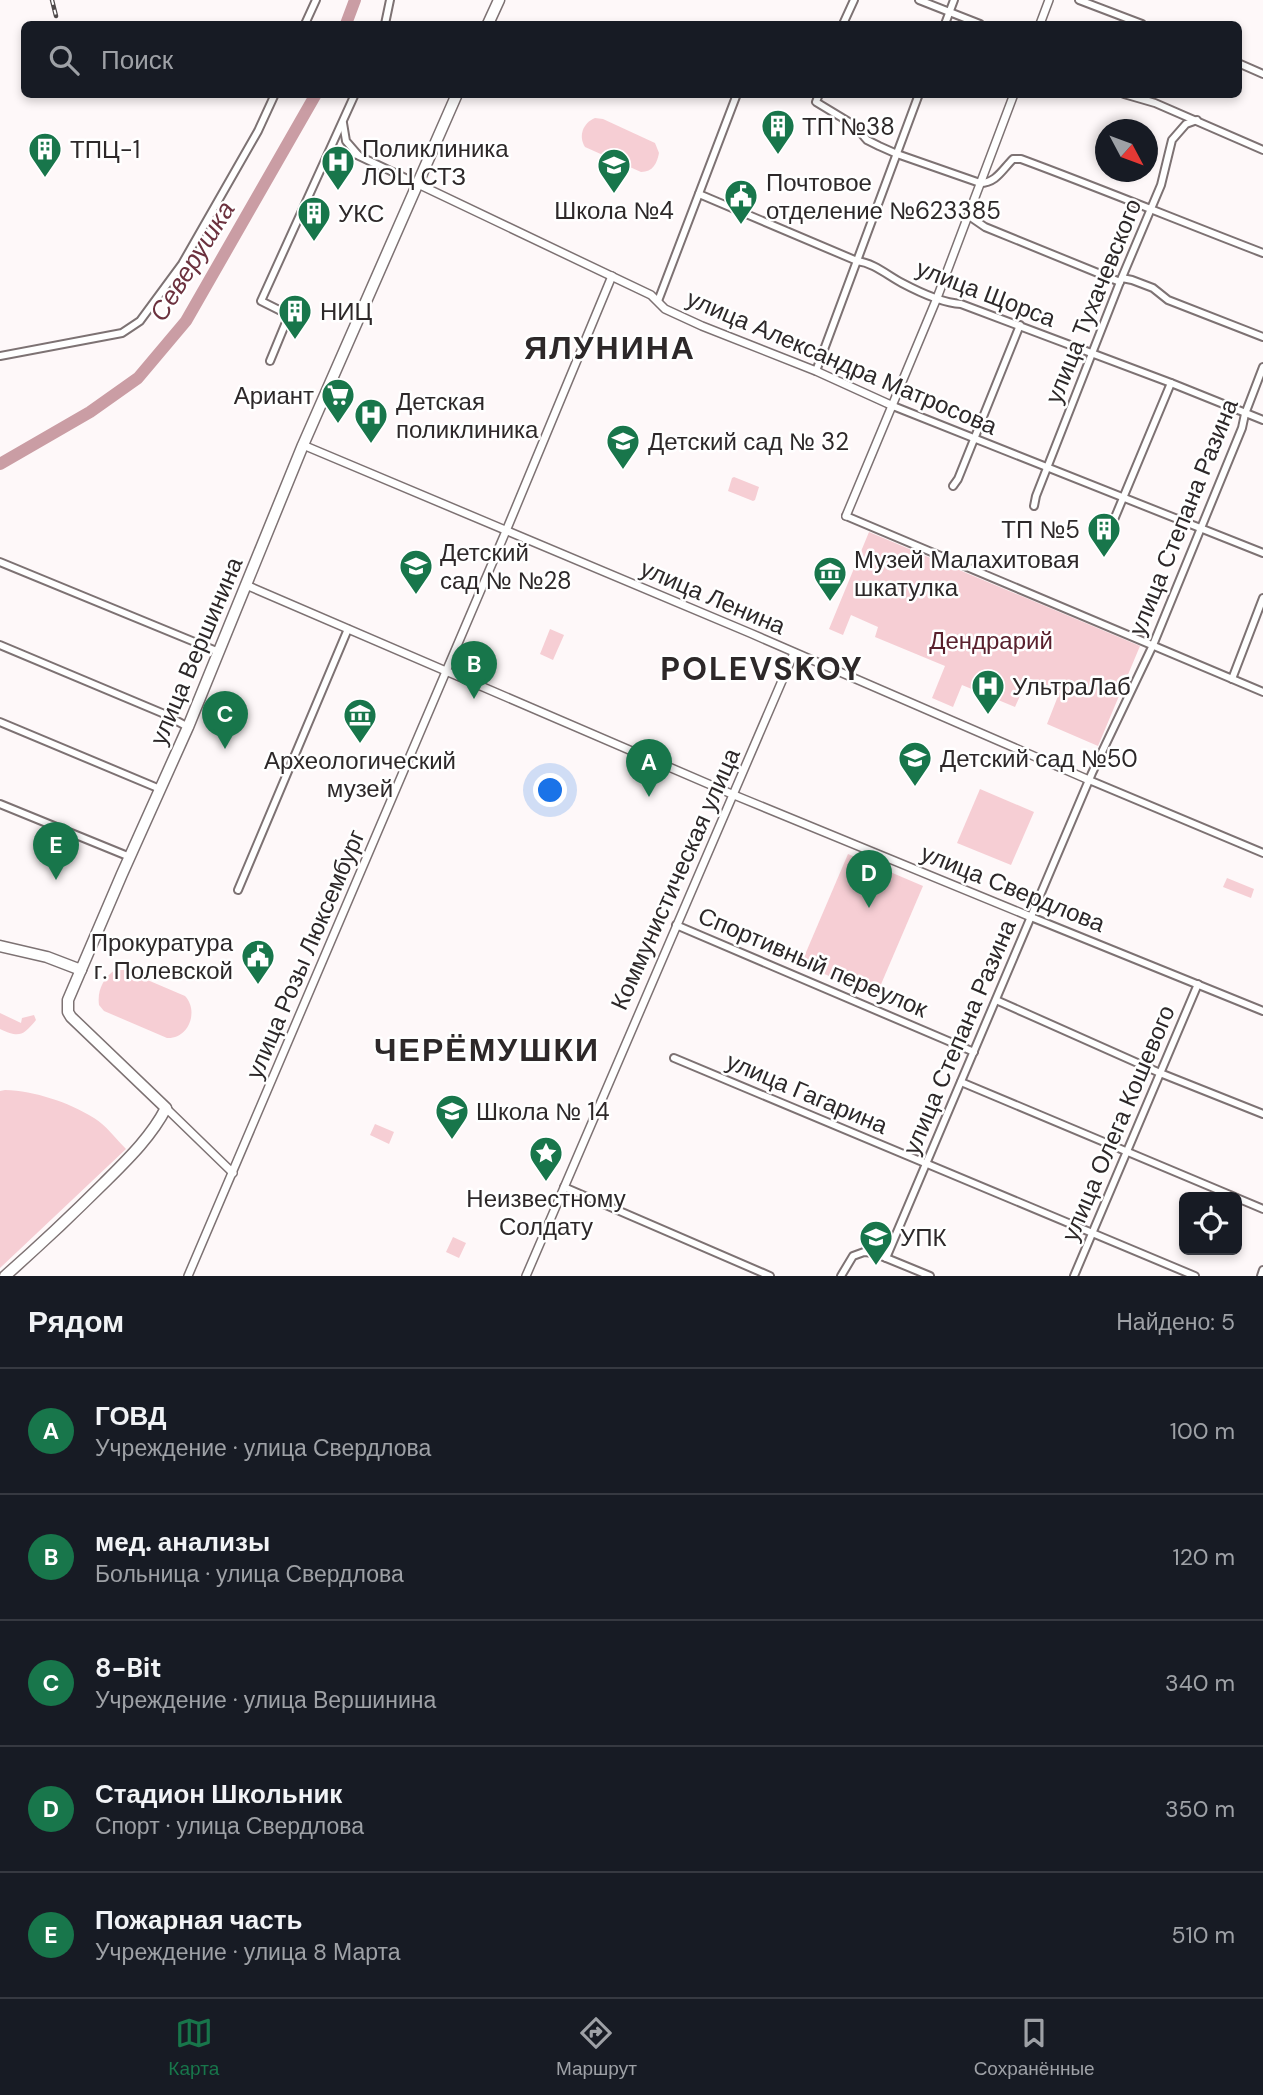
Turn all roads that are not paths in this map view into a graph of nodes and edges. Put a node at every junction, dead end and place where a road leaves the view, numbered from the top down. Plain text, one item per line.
1 (316, 0) edge
2 (390, 0) edge
3 (499, 0) edge
4 (854, 0) edge
5 (919, 0) edge
6 (954, 0) edge
7 (1049, 0) edge
8 (1079, 0) edge
9 (950, 11) junction
10 (306, 21) edge
11 (386, 21) edge
12 (489, 21) edge
13 (845, 21) edge
14 (946, 21) edge
15 (973, 21) edge
16 (1041, 21) edge
17 (1134, 21) edge
18 (1242, 65) edge
19 (1263, 74) edge
20 (273, 98) edge
21 (353, 98) edge
22 (455, 98) edge
23 (735, 98) edge
24 (817, 98) edge
25 (918, 98) edge
26 (1012, 98) edge
27 (1143, 98) edge
28 (1197, 120) junction
29 (343, 123) junction
30 (1263, 149) edge
31 (897, 154) junction
32 (359, 156) junction
33 (326, 160) junction
34 (980, 183) junction
35 (418, 184) junction
36 (699, 194) junction
37 (1150, 210) junction
38 (969, 216) junction
39 (1263, 253) edge
40 (857, 261) junction
41 (612, 276) junction
42 (1121, 280) junction
43 (937, 298) junction
44 (658, 301) junction
45 (1020, 325) junction
46 (1263, 337) edge
47 (1092, 354) junction
48 (0, 356) edge
49 (270, 361) dead end
50 (1263, 367) edge
51 (816, 371) junction
52 (1171, 383) junction
53 (893, 406) junction
54 (1245, 414) junction
55 (1263, 420) edge
56 (974, 439) junction
57 (303, 445) junction
58 (1047, 468) junction
59 (953, 485) dead end
60 (1123, 498) junction
61 (1034, 506) dead end
62 (846, 516) joint
63 (1203, 529) junction
64 (506, 531) junction
65 (1103, 546) dead end
66 (1263, 553) edge
67 (0, 562) edge
68 (246, 585) junction
69 (1263, 598) edge
70 (348, 629) junction
71 (0, 645) edge
72 (1153, 645) junction
73 (219, 652) junction
74 (794, 653) junction
75 (446, 671) junction
76 (1232, 679) junction
77 (1263, 692) edge
78 (0, 722) edge
79 (188, 727) junction
80 (1089, 780) junction
81 (160, 789) junction
82 (734, 795) junction
83 (0, 804) edge
84 (1263, 853) edge
85 (130, 857) junction
86 (238, 890) dead end
87 (1031, 917) junction
88 (676, 925) junction
89 (0, 946) edge
90 (81, 970) junction
91 (1198, 984) junction
92 (996, 1000) junction
93 (1263, 1011) edge
94 (974, 1052) junction
95 (674, 1058) dead end
96 (1160, 1073) junction
97 (961, 1082) junction
98 (166, 1108) junction
99 (1263, 1114) edge
100 (1127, 1152) junction
101 (927, 1163) junction
102 (233, 1173) junction
103 (564, 1187) junction
104 (1222, 1192) edge
105 (1242, 1200) edge
106 (1263, 1209) edge
107 (1093, 1233) junction
108 (886, 1258) junction
109 (1263, 1270) edge
110 (5, 1276) edge
111 (188, 1276) edge
112 (526, 1276) edge
113 (770, 1276) edge
114 (841, 1276) edge
115 (930, 1276) edge
116 (1074, 1276) edge
117 (1195, 1276) edge
118 (1261, 1276) edge

1 - 10 street
2 - 11 street
3 - 12 main road
4 - 13 street
5 - 9 street
6 - 9 street
7 - 16 street
8 - 17 street
9 - 14 street
9 - 15 street
18 - 19 street
20 - 48 street
21 - 29 street
22 - 35 main road, улица Вершинина
23 - 36 street
24 - 31 street
25 - 31 street
26 - 34 street
27 - 28 street
28 - 30 street
28 - 37 street, улица Тухачевского
29 - 32 street
29 - 33 street
31 - 34 street
31 - 40 street
32 - 33 street
32 - 35 street
33 - 49 street
34 - 37 street
34 - 38 street
35 - 41 street, улица Александра Матросова
35 - 57 main road, улица Вершинина
36 - 40 street, улица Щорса
36 - 44 street
37 - 39 street
37 - 42 street, улица Тухачевского
38 - 42 street
38 - 43 street
40 - 43 street, улица Щорса
40 - 51 street
41 - 44 street, улица Александра Матросова
41 - 64 street, улица Розы Люксембург
42 - 46 street
42 - 47 street, улица Тухачевского
43 - 45 street, улица Щорса
43 - 53 street
44 - 51 street, улица Александра Матросова
45 - 47 street, улица Щорса
45 - 56 street
47 - 52 street, улица Щорса
47 - 58 street, улица Тухачевского
50 - 54 street, улица Степана Разина
51 - 53 street, улица Александра Матросова
52 - 54 street, улица Щорса
52 - 60 street
53 - 56 street, улица Александра Матросова
53 - 62 street
54 - 55 street, улица Щорса
54 - 63 street, улица Степана Разина
56 - 58 street, улица Александра Матросова
56 - 59 street
57 - 64 street, улица Ленина
57 - 68 main road, улица Вершинина
58 - 60 street, улица Александра Матросова
58 - 61 street, улица Тухачевского
60 - 63 street, улица Александра Матросова
60 - 65 street
62 - 72 street
63 - 66 street, улица Александра Матросова
63 - 72 street, улица Степана Разина
64 - 74 street, улица Ленина
64 - 75 street, улица Розы Люксембург
67 - 73 street
68 - 70 street, улица Свердлова
68 - 73 main road, улица Вершинина
69 - 76 street
70 - 75 street, улица Свердлова
70 - 86 street
71 - 79 street
72 - 76 street
72 - 80 street, улица Степана Разина
73 - 79 main road, улица Вершинина
74 - 80 street, улица Ленина
74 - 82 street, Коммунистическая улица
75 - 82 street, улица Свердлова
75 - 102 street, улица Розы Люксембург
76 - 77 street
78 - 81 street
79 - 81 main road, улица Вершинина
80 - 84 street, улица Ленина
80 - 87 street, улица Степана Разина
81 - 85 main road, улица Вершинина
82 - 87 street, улица Свердлова
82 - 88 street, Коммунистическая улица
83 - 85 street
85 - 90 main road, улица Вершинина
87 - 91 street, улица Свердлова
87 - 92 street, улица Степана Разина
88 - 94 street, Спортивный переулок
88 - 103 street, Коммунистическая улица
89 - 90 main road
90 - 98 main road, улица Вершинина
91 - 93 street, улица Свердлова
91 - 96 street, улица Олега Кошевого
92 - 94 street, улица Степана Разина
92 - 96 street
94 - 97 street, улица Степана Разина
95 - 101 street, улица Гагарина
96 - 99 street
96 - 100 street, улица Олега Кошевого
97 - 100 street
97 - 101 street, улица Степана Разина
98 - 102 street, улица Вершинина
98 - 110 main road
100 - 104 street
100 - 107 street, улица Олега Кошевого
101 - 107 street, улица Гагарина
101 - 108 street, улица Степана Разина
102 - 111 street, улица Розы Люксембург
103 - 112 street, Коммунистическая улица
103 - 113 street
105 - 106 street
107 - 116 street, улица Олега Кошевого
107 - 117 street, улица Гагарина
108 - 114 street
108 - 115 street
109 - 118 street

